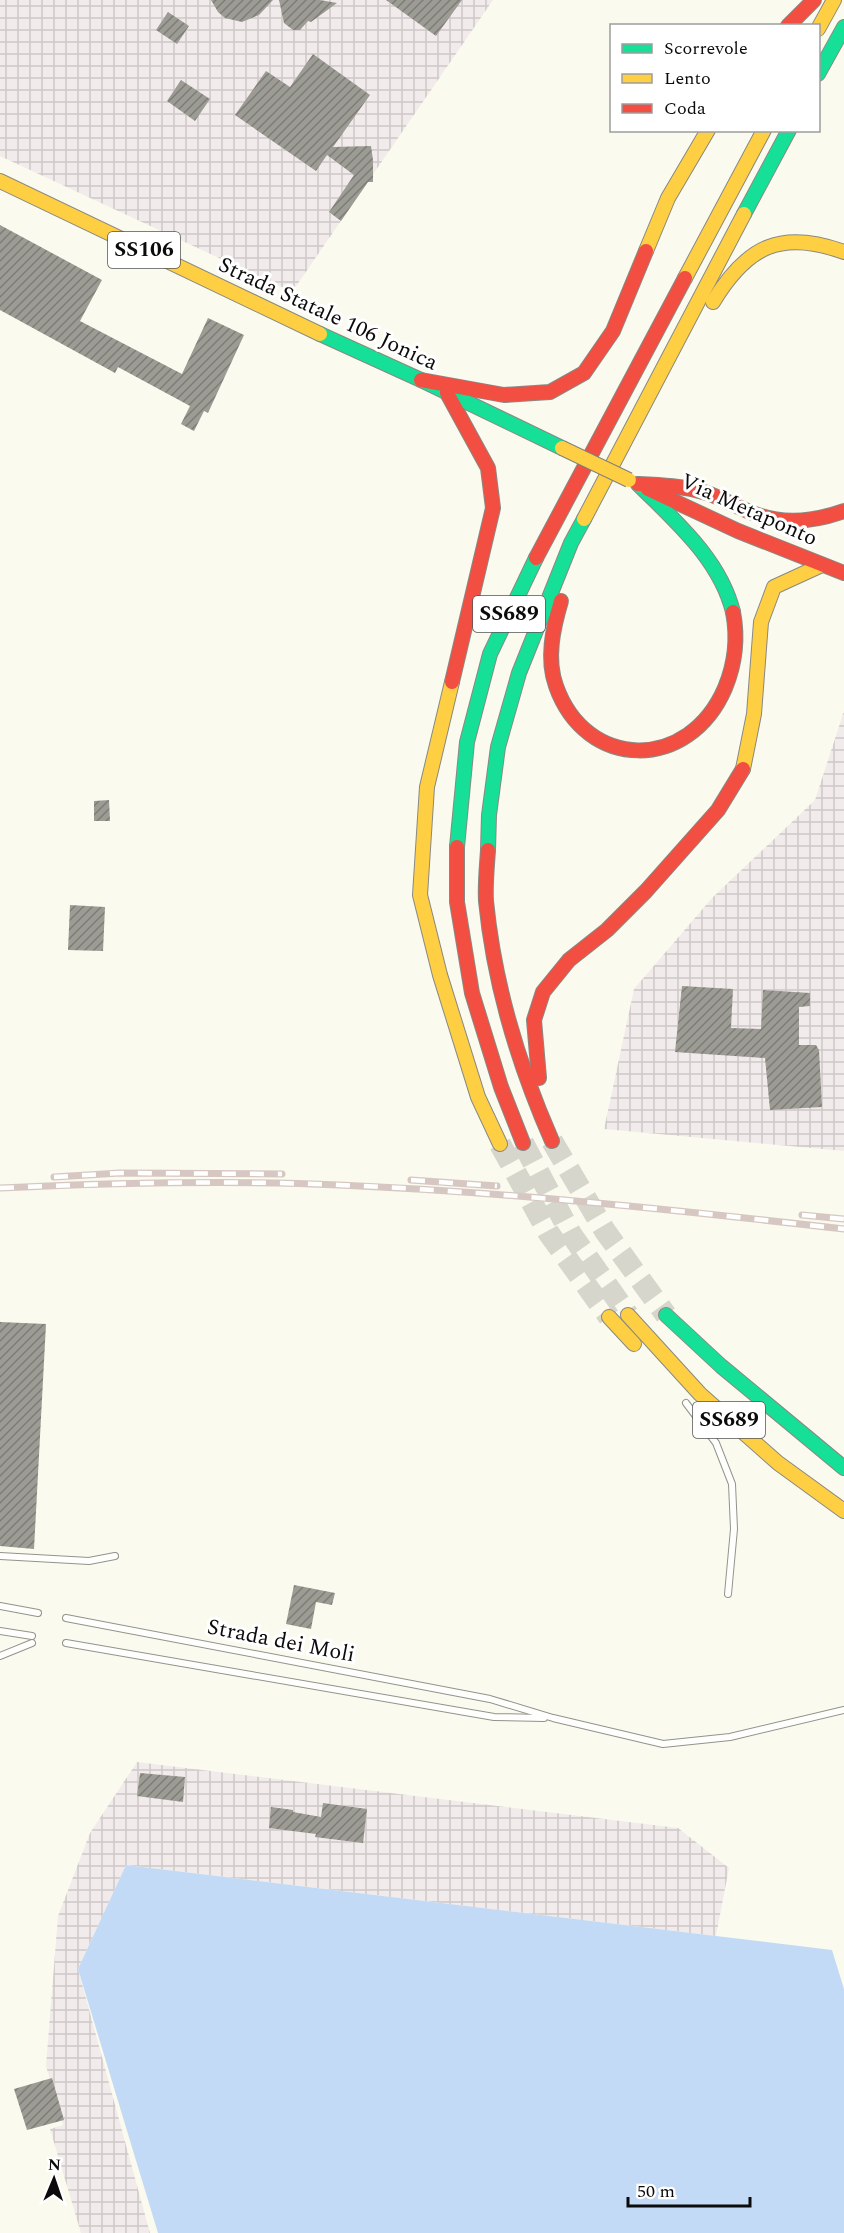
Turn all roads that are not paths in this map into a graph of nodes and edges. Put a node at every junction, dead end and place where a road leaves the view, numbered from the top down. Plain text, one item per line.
1 (814, 0) edge
2 (834, 0) edge
3 (790, 24) edge
4 (820, 27) edge
5 (844, 27) edge
6 (820, 72) edge
7 (707, 132) edge
8 (763, 132) edge
9 (788, 132) edge
10 (0, 181) edge
11 (844, 252) edge
12 (421, 380) junction
13 (654, 382) junction
14 (447, 393) junction
15 (633, 482) junction
16 (844, 511) edge
17 (571, 543) junction
18 (822, 565) junction
19 (844, 573) edge
20 (523, 1143) tunnel mouth
21 (500, 1144) tunnel mouth
22 (666, 1314) tunnel mouth
23 (628, 1315) tunnel mouth
24 (609, 1317) tunnel mouth
25 (640, 1351) dead end
26 (683, 1398) joint
27 (778, 1463) junction
28 (844, 1468) edge
29 (844, 1511) edge
30 (0, 1556) edge
31 (115, 1556) dead end
32 (728, 1594) dead end
33 (0, 1606) edge
34 (38, 1613) dead end
35 (66, 1618) dead end
36 (0, 1631) edge
37 (66, 1643) dead end
38 (0, 1656) edge
39 (844, 1710) edge
40 (554, 1718) junction

1 - 3 main road
2 - 4 main road
5 - 6 main road
7 - 12 main road
8 - 20 main road, SS689
9 - 13 main road, SS689
10 - 12 main road, Strada Statale 106 Jonica / SS106
11 - 13 main road
12 - 14 main road, Strada Statale 106 Jonica / SS106
13 - 17 main road, SS689
14 - 15 main road, Strada Statale 106 Jonica / SS106, bridge
14 - 21 main road
15 - 16 main road
15 - 17 main road
15 - 18 main road, Via Metaponto
17 - 18 main road, SS689
18 - 19 main road, Via Metaponto
22 - 28 main road, SS689
23 - 27 main road, SS689
24 - 25 main road
26 - 27 main road
26 - 32 lane
27 - 29 main road, SS689
30 - 31 lane
33 - 34 lane
35 - 40 lane, Strada dei Moli
36 - 38 lane
37 - 40 lane
39 - 40 lane

